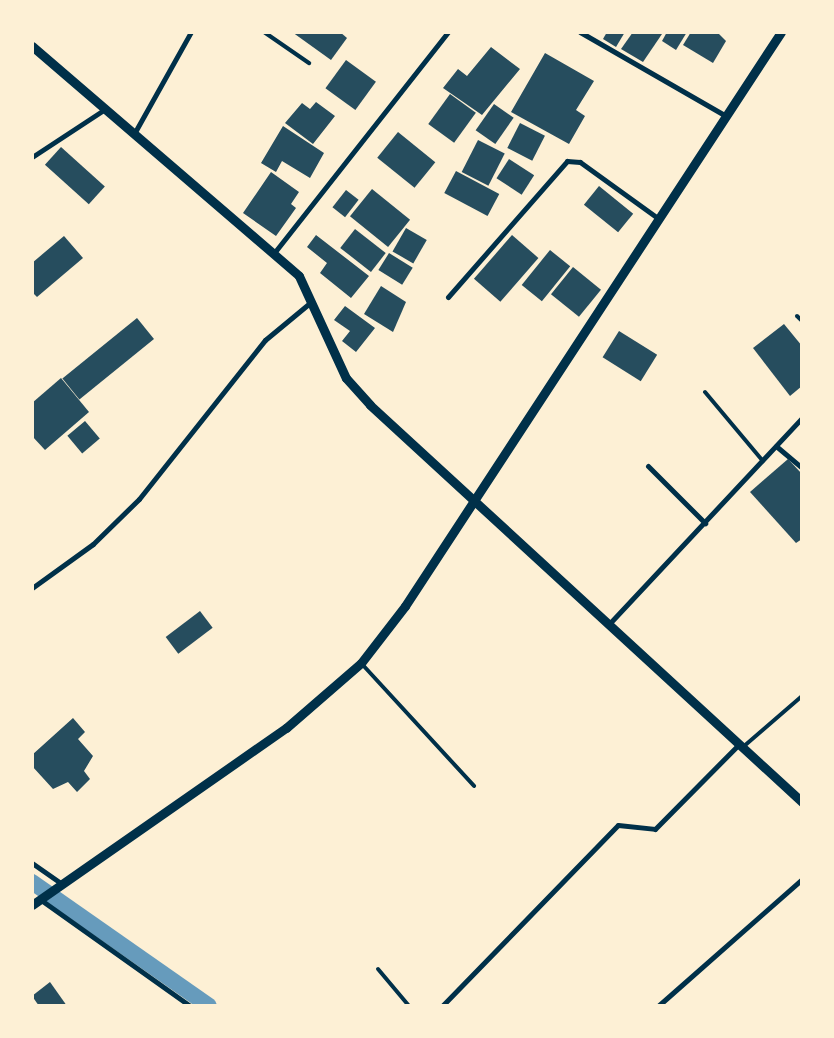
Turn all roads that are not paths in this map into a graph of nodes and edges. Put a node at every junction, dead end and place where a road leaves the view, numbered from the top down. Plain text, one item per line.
1 (191, 32) edge
2 (264, 32) edge
3 (448, 32) edge
4 (580, 32) edge
5 (781, 32) edge
6 (32, 46) edge
7 (309, 63) dead end
8 (105, 108) junction
9 (726, 116) junction
10 (135, 132) junction
11 (32, 157) edge
12 (659, 219) junction
13 (274, 253) junction
14 (448, 297) dead end
15 (311, 302) junction
16 (797, 316) dead end
17 (802, 321) edge
18 (705, 392) dead end
19 (802, 418) edge
20 (776, 446) junction
21 (762, 461) junction
22 (648, 466) dead end
23 (802, 468) edge
24 (474, 500) junction
25 (705, 523) junction
26 (32, 588) edge
27 (609, 624) junction
28 (361, 663) junction
29 (802, 696) edge
30 (741, 745) junction
31 (474, 786) dead end
32 (802, 802) edge
33 (32, 863) edge
34 (802, 879) edge
35 (63, 885) junction
36 (41, 900) junction
37 (32, 905) edge
38 (378, 969) dead end
39 (190, 1006) edge
40 (409, 1006) edge
41 (442, 1006) edge
42 (658, 1006) edge

1 - 10 street
2 - 7 lane
3 - 13 street
4 - 9 street
5 - 9 street
6 - 8 street
8 - 10 street
8 - 11 street
9 - 12 street
10 - 13 street
12 - 14 street
12 - 24 street
13 - 15 street
15 - 24 street
15 - 26 street
16 - 17 lane
18 - 21 lane
19 - 20 street
20 - 21 street
20 - 23 street
21 - 25 street
22 - 25 street
24 - 27 street
24 - 28 street
25 - 27 street
27 - 30 street
28 - 31 lane
28 - 35 street
29 - 30 lane
30 - 32 street
30 - 41 street
33 - 35 street
34 - 42 street
35 - 36 street
36 - 37 street
36 - 39 street
38 - 40 lane

